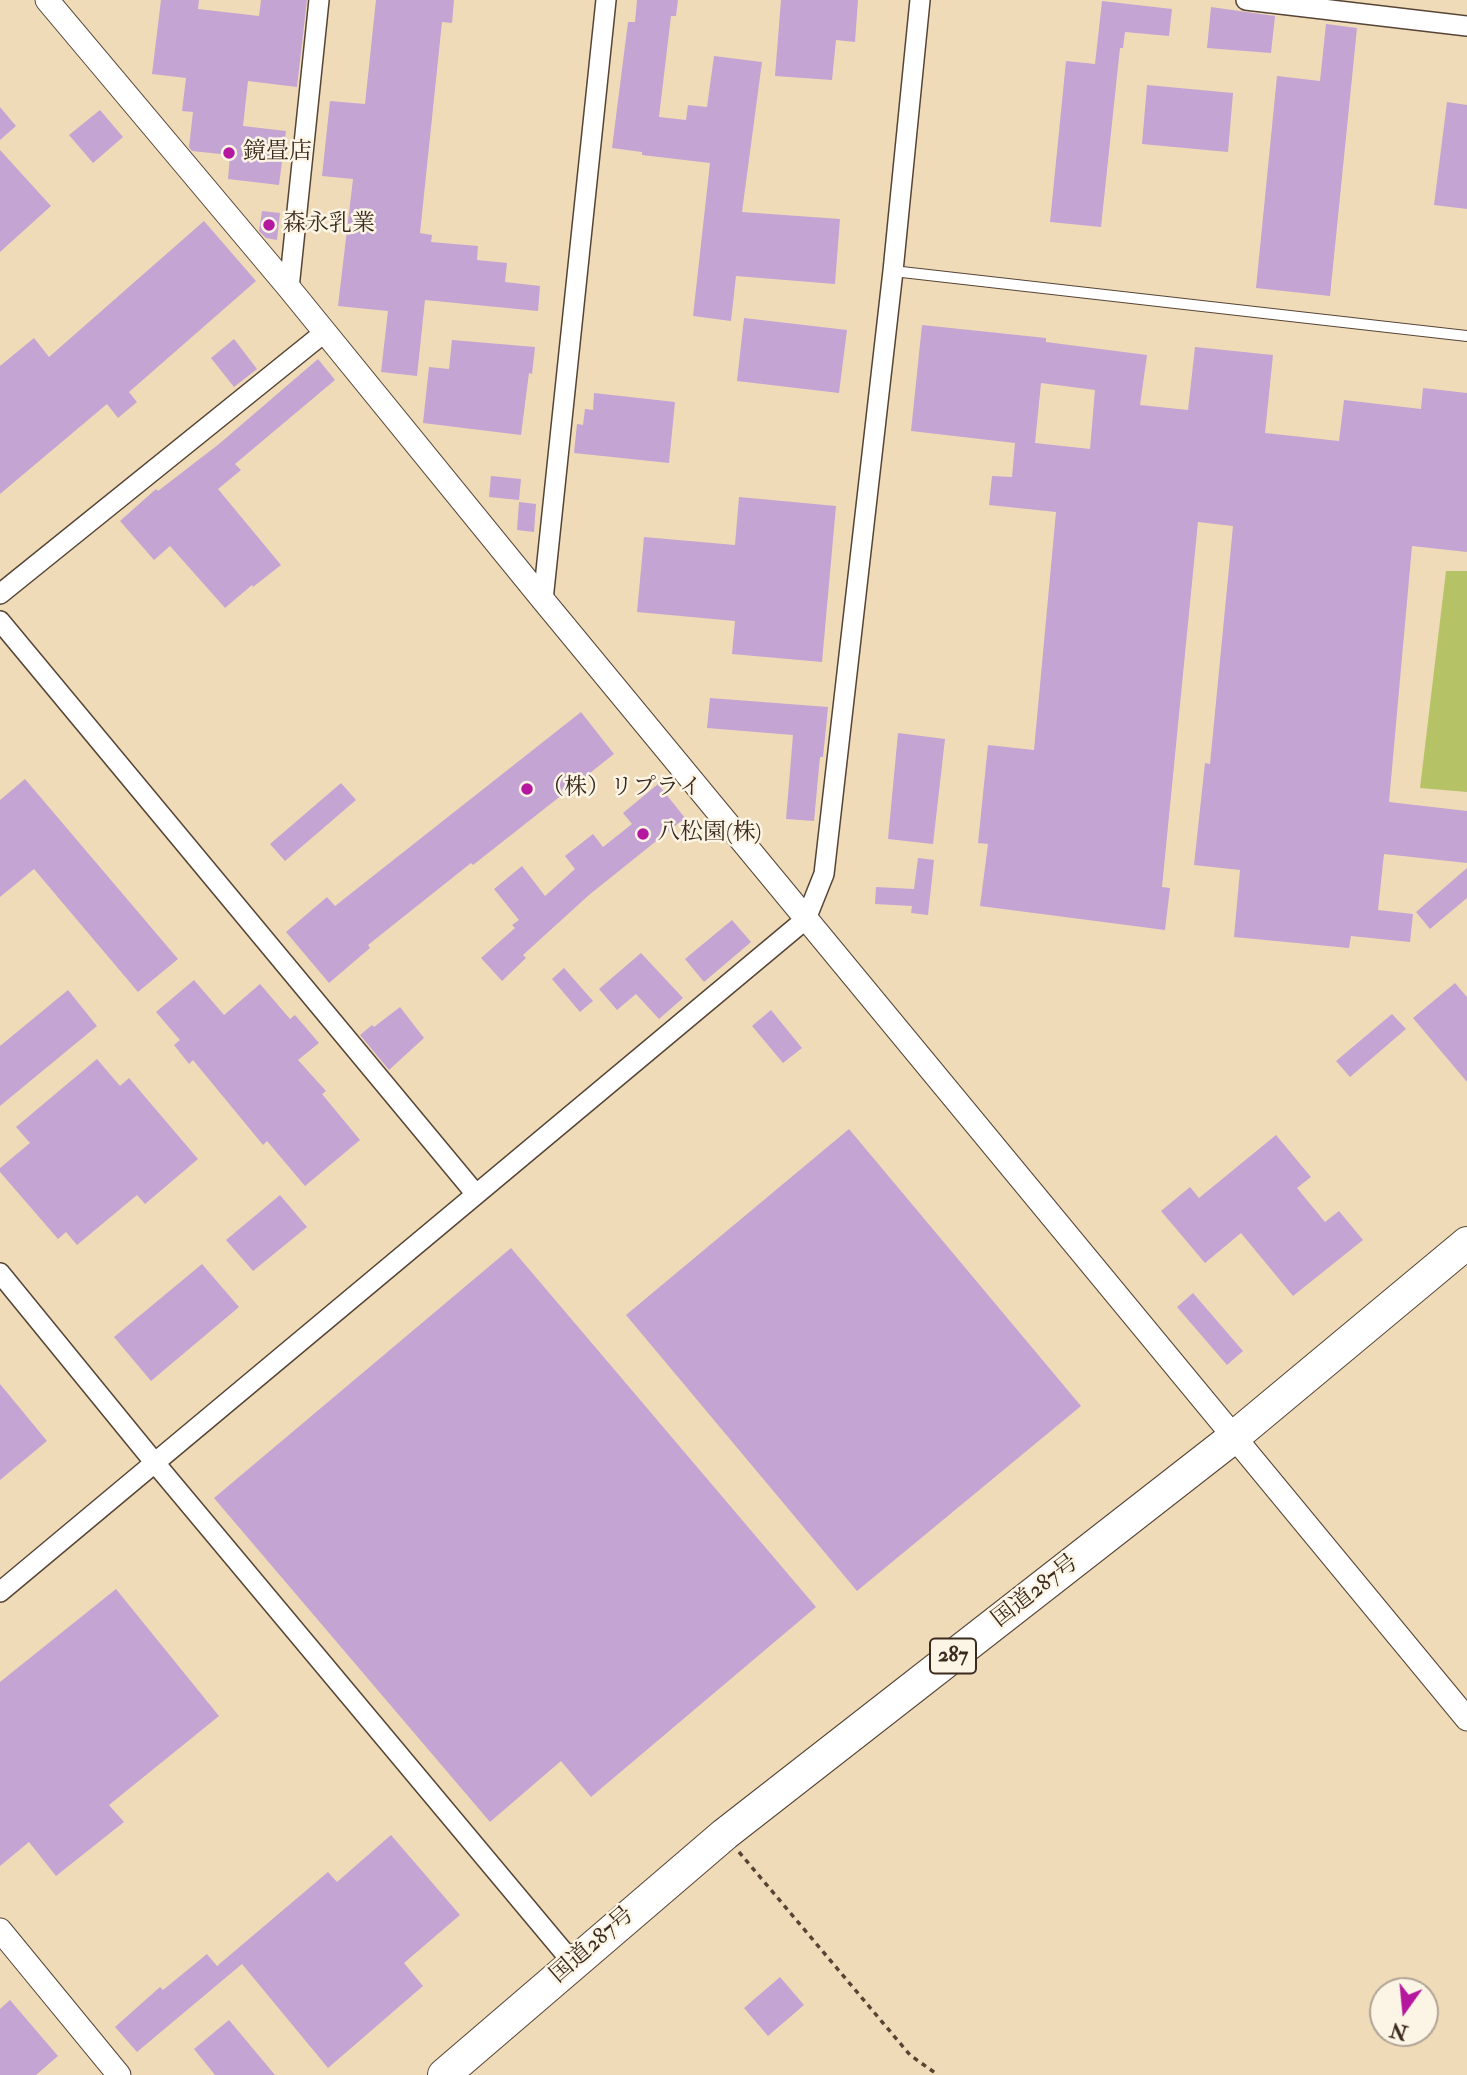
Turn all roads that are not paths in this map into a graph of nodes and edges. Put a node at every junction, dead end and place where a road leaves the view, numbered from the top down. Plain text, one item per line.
1 (47, 0) edge
2 (319, 0) edge
3 (606, 0) edge
4 (920, 0) edge
5 (1246, 0) edge
6 (1467, 26) edge
7 (893, 271) junction
8 (289, 288) junction
9 (325, 332) junction
10 (1467, 336) edge
11 (0, 594) edge
12 (543, 600) junction
13 (0, 621) edge
14 (806, 919) junction
15 (475, 1193) junction
16 (1467, 1243) edge
17 (0, 1273) edge
18 (1234, 1437) junction
19 (155, 1463) junction
20 (0, 1592) edge
21 (1467, 1719) edge
22 (0, 1930) edge
23 (573, 1963) junction
24 (119, 2075) edge
25 (444, 2075) edge

1 - 8 street
2 - 8 street
3 - 12 street
4 - 7 street
5 - 6 street
7 - 10 lane
7 - 14 street
8 - 9 street
9 - 11 street
9 - 12 street
12 - 14 street
13 - 15 street
14 - 15 street
14 - 18 street
15 - 19 street
16 - 18 highway, 国道287号 / 287
17 - 19 street
18 - 21 street
18 - 23 highway, 国道287号 / 287
19 - 20 street
19 - 23 street
22 - 24 street
23 - 25 highway, 国道287号 / 287

